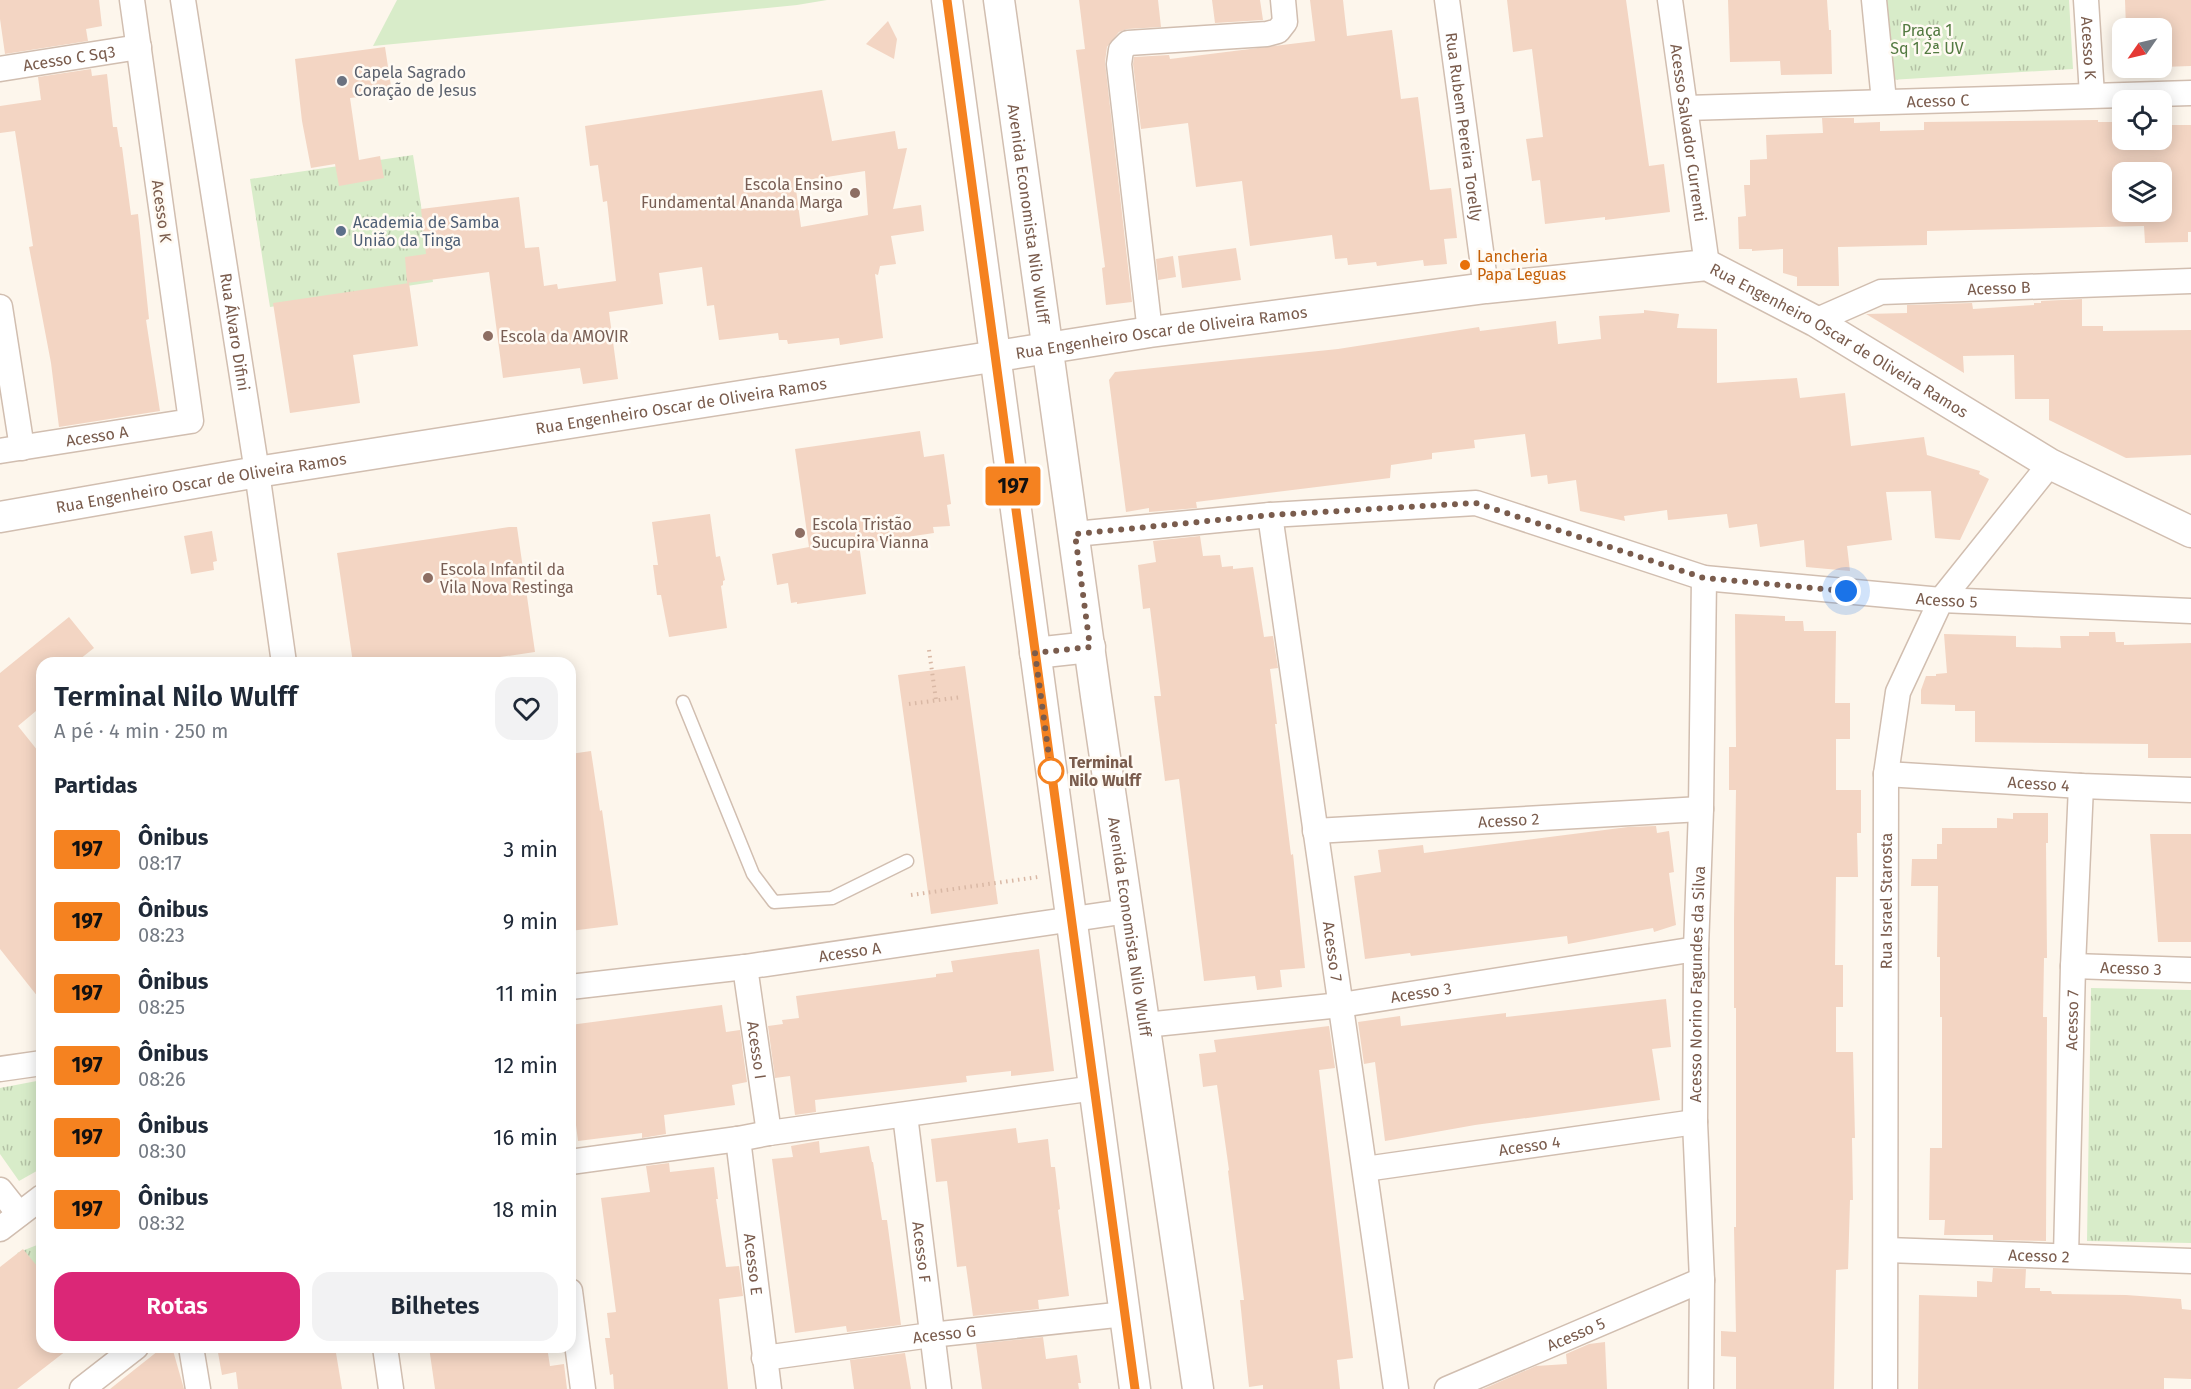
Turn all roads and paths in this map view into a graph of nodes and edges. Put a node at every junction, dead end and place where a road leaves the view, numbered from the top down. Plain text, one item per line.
1 (132, 0) edge
2 (183, 0) edge
3 (947, 0) edge
4 (999, 0) edge
5 (1283, 0) edge
6 (1447, 0) edge
7 (1670, 0) edge
8 (1874, 0) edge
9 (2086, 0) edge
10 (139, 47) junction
11 (0, 69) edge
12 (2191, 93) edge
13 (2092, 95) junction
14 (1884, 101) junction
15 (1686, 108) junction
16 (1707, 266) junction
17 (2191, 281) edge
18 (1486, 288) junction
19 (0, 306) edge
20 (1815, 321) junction
21 (1150, 332) junction
22 (1047, 348) junction
23 (996, 357) junction
24 (191, 421) joint
25 (11, 449) edge
26 (2050, 464) junction
27 (257, 471) junction
28 (1270, 515) junction
29 (0, 517) edge
30 (2191, 531) edge
31 (1075, 534) junction
32 (1704, 578) junction
33 (1941, 600) junction
34 (2191, 611) edge
35 (1090, 647) junction
36 (929, 650) dead end
37 (1035, 653) junction
38 (283, 657) edge
39 (962, 697) dead end
40 (936, 700) junction
41 (683, 702) dead end
42 (909, 704) dead end
43 (1886, 774) junction
44 (2080, 786) junction
45 (2191, 790) edge
46 (1701, 809) junction
47 (1315, 831) junction
48 (907, 861) dead end
49 (1065, 874) junction
50 (911, 895) dead end
51 (1128, 912) junction
52 (1072, 919) junction
53 (1696, 949) junction
54 (2073, 966) junction
55 (745, 967) junction
56 (2191, 970) edge
57 (576, 986) edge
58 (1341, 1005) junction
59 (1145, 1025) junction
60 (36, 1064) edge
61 (0, 1069) edge
62 (1095, 1088) junction
63 (905, 1115) junction
64 (1695, 1122) junction
65 (769, 1132) junction
66 (738, 1139) junction
67 (576, 1161) edge
68 (1365, 1170) junction
69 (0, 1190) edge
70 (36, 1201) edge
71 (19, 1214) junction
72 (0, 1229) edge
73 (1887, 1250) junction
74 (2066, 1256) junction
75 (2191, 1261) edge
76 (1702, 1280) junction
77 (1125, 1314) junction
78 (576, 1333) edge
79 (931, 1335) junction
80 (128, 1353) edge
81 (192, 1353) edge
82 (386, 1353) edge
83 (764, 1358) junction
84 (81, 1389) edge
85 (198, 1389) edge
86 (391, 1389) edge
87 (584, 1389) edge
88 (769, 1389) edge
89 (939, 1389) edge
90 (1135, 1389) edge
91 (1198, 1389) edge
92 (1396, 1389) edge
93 (1447, 1389) edge
94 (1701, 1389) edge
95 (1885, 1389) edge

1 - 10 street, Acesso K
2 - 27 street, Rua Álvaro Difini
3 - 23 street
4 - 22 street, Avenida Economista Nilo Wulff
5 - 21 street
6 - 18 street, Rua Rubem Pereira Torelly
7 - 15 street, Acesso Salvador Currenti
8 - 14 street
9 - 13 street, Acesso K
10 - 11 street, Acesso C Sq3
10 - 24 street, Acesso K
12 - 13 street, Acesso C
13 - 14 street, Acesso C
14 - 15 street, Acesso C
15 - 16 street, Acesso Salvador Currenti
16 - 18 street, Rua Engenheiro Oscar de Oliveira Ramos
16 - 20 street, Rua Engenheiro Oscar de Oliveira Ramos
17 - 20 street, Acesso B
18 - 21 street, Rua Engenheiro Oscar de Oliveira Ramos
19 - 25 street
20 - 26 street, Rua Engenheiro Oscar de Oliveira Ramos
21 - 22 street, Rua Engenheiro Oscar de Oliveira Ramos
22 - 23 street, Rua Engenheiro Oscar de Oliveira Ramos
22 - 31 street, Avenida Economista Nilo Wulff
23 - 27 street, Rua Engenheiro Oscar de Oliveira Ramos
23 - 37 street
24 - 25 street, Acesso A
26 - 30 street, Rua Engenheiro Oscar de Oliveira Ramos
26 - 33 street, Rua Israel Starosta
27 - 29 street, Rua Engenheiro Oscar de Oliveira Ramos
27 - 38 street, Rua Álvaro Difini
28 - 31 street, Acesso 5
28 - 32 street, Acesso 5
28 - 47 street, Acesso 7
31 - 35 street, Avenida Economista Nilo Wulff
32 - 33 street, Acesso 5
32 - 46 street, Acesso Norino Fagundes da Silva
33 - 34 street, Acesso 5
33 - 43 street, Rua Israel Starosta
35 - 37 street
35 - 51 street, Avenida Economista Nilo Wulff
36 - 40 path
37 - 49 street
39 - 40 path
40 - 42 path
41 - 48 lane
43 - 44 street, Acesso 4
43 - 73 street, Rua Israel Starosta
44 - 45 street, Acesso 4
44 - 54 street, Acesso 7
46 - 47 street, Acesso 2
46 - 53 street, Acesso Norino Fagundes da Silva
47 - 58 street, Acesso 7
49 - 50 path
49 - 52 street
51 - 52 street, Acesso A
51 - 59 street, Avenida Economista Nilo Wulff
52 - 55 street, Acesso A
52 - 62 street
53 - 58 street, Acesso 3
53 - 64 street, Acesso Norino Fagundes da Silva
54 - 56 street, Acesso 3
54 - 74 street, Acesso 7
55 - 57 street, Acesso A
55 - 65 street, Acesso I
58 - 59 street, Acesso 3
58 - 68 street, Acesso 7
59 - 91 street, Avenida Economista Nilo Wulff
60 - 61 street
62 - 63 street
62 - 77 street
63 - 65 street
63 - 79 street, Acesso F
64 - 68 street, Acesso 4
64 - 76 street, Acesso Norino Fagundes da Silva
65 - 66 street
66 - 67 street
66 - 83 street, Acesso E
68 - 92 street, Acesso 7
69 - 71 street
70 - 71 street
71 - 72 street
73 - 74 street, Acesso 2
73 - 95 street, Rua Israel Starosta
74 - 75 street, Acesso 2
76 - 93 street, Acesso 5
76 - 94 street, Acesso Norino Fagundes da Silva
77 - 79 street, Acesso G
77 - 90 street
78 - 87 street
79 - 83 street, Acesso G
79 - 89 street, Acesso F
80 - 84 street
81 - 85 street
82 - 86 street
83 - 88 street, Acesso E

